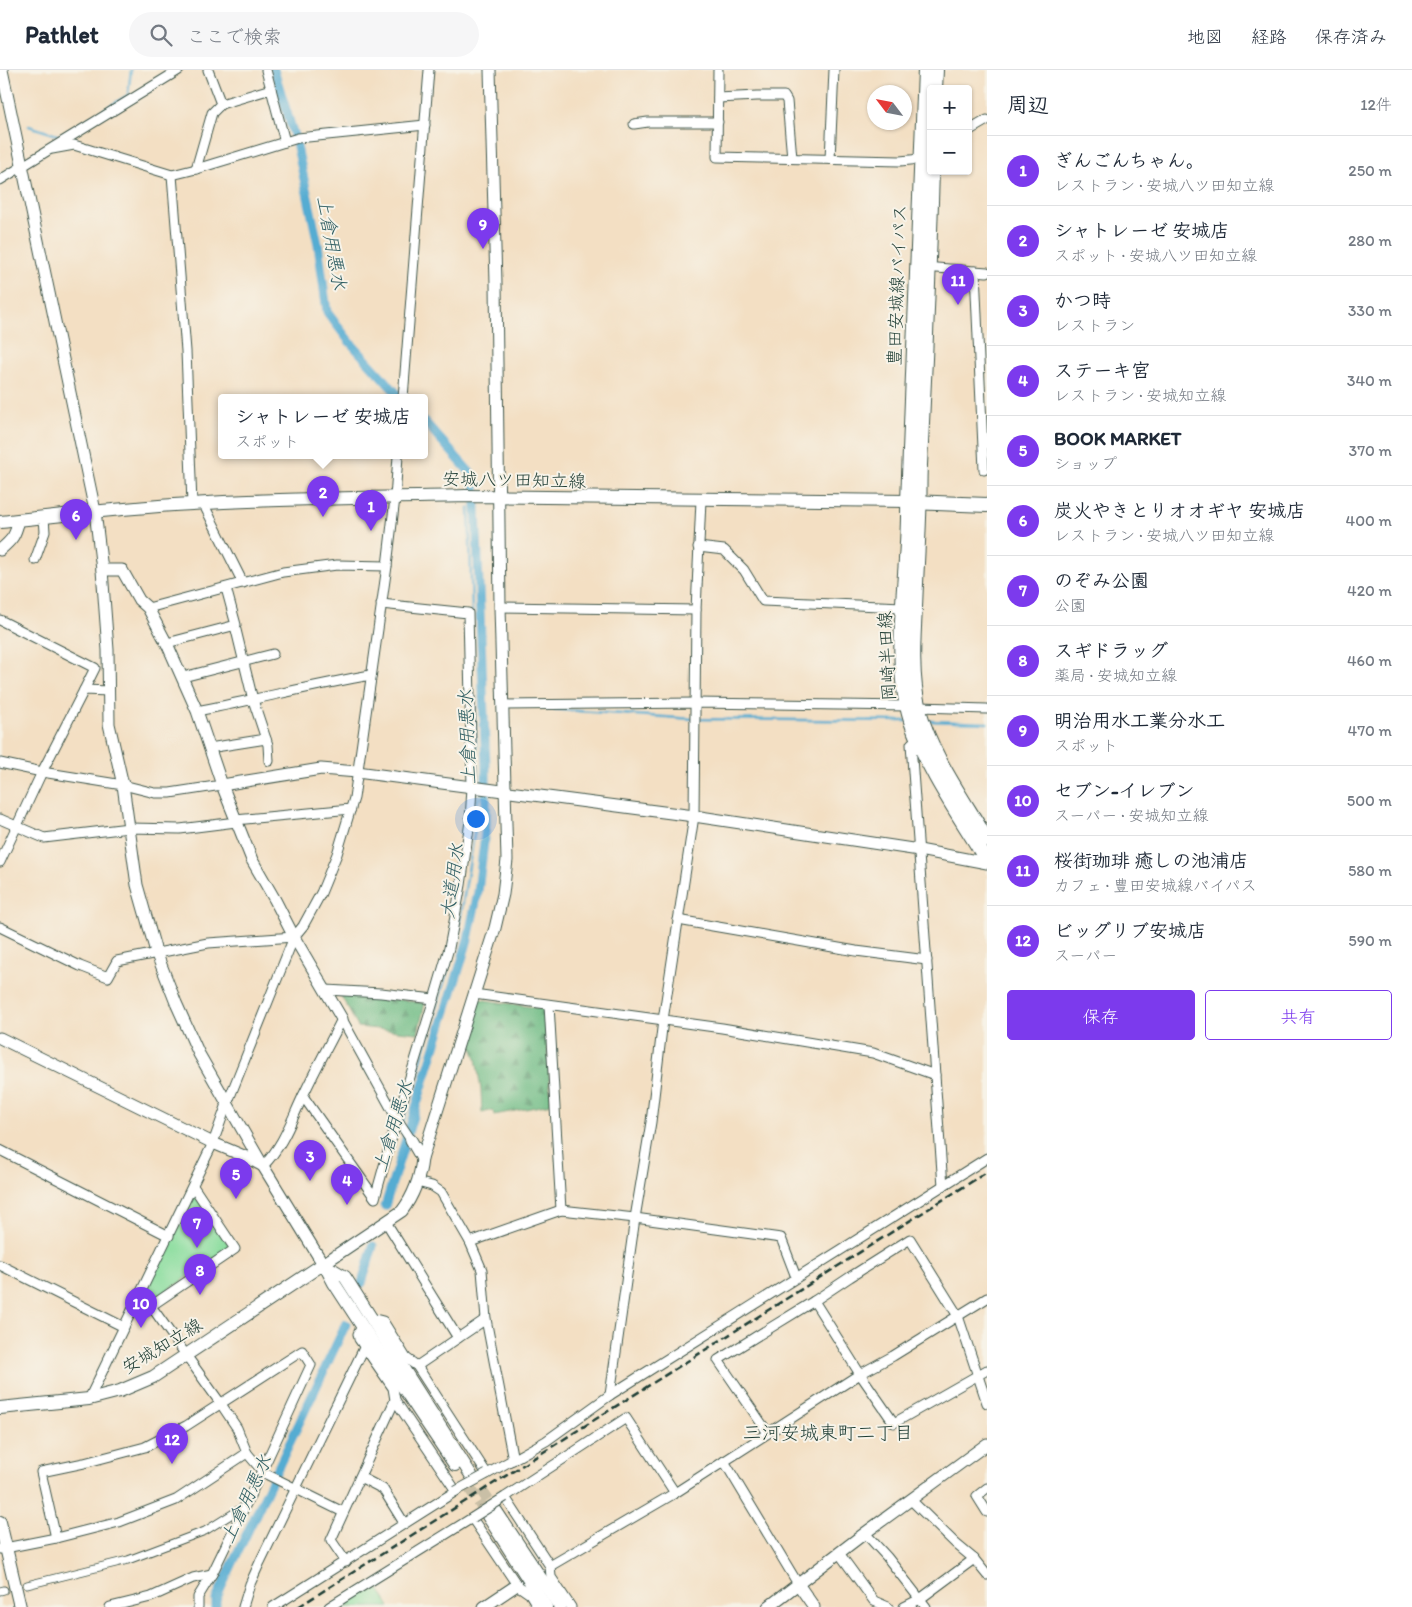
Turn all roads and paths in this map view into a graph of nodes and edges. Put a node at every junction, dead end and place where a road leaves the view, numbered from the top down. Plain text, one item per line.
1 (2, 70) edge
2 (180, 70) edge
3 (208, 70) edge
4 (266, 70) edge
5 (429, 70) edge
6 (490, 70) edge
7 (718, 70) edge
8 (834, 70) edge
9 (925, 70) edge
10 (936, 70) edge
11 (935, 85) edge
12 (270, 89) junction
13 (718, 98) junction
14 (221, 104) junction
15 (987, 120) edge
16 (718, 122) junction
17 (634, 124) dead end
18 (425, 125) junction
19 (970, 130) edge
20 (291, 140) junction
21 (52, 149) junction
22 (926, 156) edge
23 (792, 158) junction
24 (830, 159) junction
25 (23, 165) junction
26 (196, 169) junction
27 (172, 175) junction
28 (932, 175) edge
29 (0, 180) edge
30 (923, 267) junction
31 (975, 271) junction
32 (987, 272) edge
33 (403, 394) edge
34 (398, 459) edge
35 (984, 470) dead end
36 (499, 497) junction
37 (395, 498) junction
38 (701, 500) junction
39 (914, 502) junction
40 (197, 503) junction
41 (987, 505) edge
42 (95, 511) junction
43 (44, 517) junction
44 (19, 520) junction
45 (0, 522) edge
46 (698, 548) junction
47 (0, 550) edge
48 (35, 560) dead end
49 (387, 566) junction
50 (102, 570) junction
51 (243, 583) junction
52 (226, 588) junction
53 (381, 604) junction
54 (500, 607) junction
55 (903, 607) junction
56 (148, 608) junction
57 (696, 610) junction
58 (0, 620) edge
59 (234, 626) junction
60 (167, 644) junction
61 (273, 654) dead end
62 (244, 662) junction
63 (371, 675) junction
64 (182, 677) junction
65 (84, 690) junction
66 (109, 691) junction
67 (253, 700) junction
68 (695, 703) junction
69 (504, 705) junction
70 (913, 706) junction
71 (987, 709) edge
72 (197, 711) junction
73 (918, 738) junction
74 (266, 739) junction
75 (209, 748) junction
76 (269, 761) dead end
77 (0, 764) edge
78 (42, 772) junction
79 (357, 772) junction
80 (124, 785) junction
81 (222, 785) junction
82 (473, 787) junction
83 (500, 791) junction
84 (351, 809) junction
85 (694, 816) junction
86 (0, 819) edge
87 (236, 821) junction
88 (16, 827) junction
89 (129, 828) junction
90 (987, 840) edge
91 (919, 850) junction
92 (0, 862) edge
93 (987, 862) edge
94 (678, 920) junction
95 (0, 927) edge
96 (294, 937) junction
97 (156, 952) junction
98 (927, 960) junction
99 (326, 990) junction
100 (474, 994) junction
101 (434, 999) junction
102 (549, 1005) junction
103 (342, 1019) junction
104 (663, 1020) junction
105 (0, 1038) edge
106 (935, 1075) junction
107 (303, 1096) junction
108 (227, 1104) junction
109 (397, 1119) junction
110 (411, 1140) joint
111 (213, 1144) junction
112 (0, 1150) edge
113 (987, 1158) edge
114 (422, 1159) junction
115 (263, 1166) junction
116 (417, 1182) junction
117 (193, 1186) junction
118 (943, 1186) junction
119 (561, 1210) junction
120 (635, 1218) junction
121 (386, 1222) junction
122 (169, 1236) junction
123 (470, 1242) junction
124 (323, 1264) junction
125 (0, 1265) edge
126 (796, 1277) junction
127 (141, 1292) junction
128 (987, 1298) edge
129 (814, 1301) junction
130 (151, 1306) junction
131 (958, 1316) junction
132 (486, 1320) junction
133 (366, 1322) junction
134 (124, 1327) junction
135 (458, 1338) junction
136 (365, 1346) junction
137 (186, 1354) junction
138 (417, 1366) junction
139 (987, 1370) edge
140 (860, 1374) junction
141 (978, 1374) junction
142 (610, 1395) junction
143 (89, 1399) junction
144 (395, 1400) junction
145 (987, 1403) edge
146 (221, 1404) junction
147 (0, 1408) edge
148 (768, 1433) junction
149 (987, 1444) edge
150 (247, 1454) junction
151 (513, 1460) junction
152 (724, 1461) junction
153 (263, 1472) junction
154 (487, 1474) junction
155 (360, 1477) junction
156 (468, 1478) tunnel mouth
157 (987, 1488) edge
158 (295, 1489) junction
159 (456, 1492) junction
160 (675, 1493) junction
161 (505, 1497) junction
162 (911, 1500) junction
163 (245, 1506) junction
164 (343, 1512) junction
165 (987, 1512) edge
166 (472, 1518) junction
167 (0, 1522) edge
168 (404, 1523) junction
169 (865, 1533) junction
170 (56, 1538) junction
171 (3, 1549) edge
172 (839, 1553) junction
173 (974, 1559) junction
174 (346, 1562) junction
175 (550, 1566) junction
176 (212, 1574) junction
177 (987, 1576) edge
178 (798, 1584) junction
179 (27, 1585) dead end
180 (517, 1586) junction
181 (920, 1599) junction
182 (137, 1604) edge
183 (20, 1607) edge
184 (110, 1607) edge
185 (198, 1607) edge
186 (243, 1607) edge
187 (273, 1607) edge
188 (329, 1607) edge
189 (484, 1607) edge
190 (538, 1607) edge
191 (546, 1607) edge
192 (560, 1607) edge
193 (571, 1607) edge
194 (768, 1607) edge
195 (814, 1607) edge
196 (888, 1607) edge
197 (904, 1607) edge
198 (926, 1607) edge

1 - 25 street
2 - 21 street
3 - 14 street
4 - 12 street
5 - 18 street
6 - 36 street
7 - 13 street
8 - 24 street
9 - 22 main road, 豊田安城線バイパス
10 - 11 main road
12 - 14 street
12 - 20 street
13 - 16 street
13 - 23 street
14 - 26 street
15 - 19 street
16 - 17 street
16 - 23 street
18 - 20 street
18 - 33 street
20 - 26 street
21 - 25 street
21 - 27 street
22 - 24 street
22 - 30 main road, 豊田安城線バイパス
23 - 24 street
25 - 29 street
25 - 42 street
26 - 27 street
27 - 40 street
28 - 30 main road, 豊田安城線バイパス
30 - 31 street
30 - 39 main road, 豊田安城線バイパス
31 - 32 street
31 - 35 street
34 - 37 street
36 - 37 main road, 安城八ツ田知立線
36 - 38 main road, 安城八ツ田知立線
36 - 54 street
37 - 40 main road, 安城八ツ田知立線
37 - 49 street
38 - 39 main road, 安城八ツ田知立線
38 - 46 street
39 - 41 main road
39 - 55 main road, 岡崎半田線
39 - 70 main road, 岡崎半田線
40 - 42 main road, 安城八ツ田知立線
40 - 51 street
42 - 43 main road, 安城八ツ田知立線
42 - 50 street
43 - 44 main road, 安城八ツ田知立線
43 - 48 street
44 - 45 main road, 安城八ツ田知立線
44 - 47 street
46 - 55 street
46 - 57 street
49 - 51 street
49 - 53 street
50 - 56 street
50 - 66 street
51 - 52 street
52 - 56 street
52 - 59 street
53 - 63 street
53 - 82 street
54 - 57 street
54 - 69 street
55 - 70 main road, 岡崎半田線
56 - 60 street
57 - 68 street
58 - 65 street
59 - 60 street
59 - 62 street
60 - 64 street
61 - 62 street
62 - 64 street
62 - 67 street
63 - 67 street
63 - 79 street
64 - 72 street
65 - 66 street
65 - 78 street
66 - 80 street
67 - 72 street
67 - 74 street
68 - 69 street
68 - 70 street
68 - 85 street
69 - 83 street
70 - 71 street
70 - 73 main road, 岡崎半田線
70 - 90 main road, 岡崎半田線
72 - 75 street
73 - 91 street
73 - 93 main road, 岡崎半田線
74 - 75 street
74 - 76 street
75 - 81 street
77 - 78 street
78 - 80 street
78 - 88 street
79 - 81 street
79 - 82 street
79 - 84 street
80 - 81 street
80 - 89 street
81 - 87 street
82 - 83 street
82 - 101 street
83 - 85 street
83 - 100 street
84 - 87 street
84 - 96 street
85 - 91 street
85 - 94 street
86 - 88 street
87 - 89 street
87 - 96 street
88 - 89 street
88 - 92 street
89 - 97 street
91 - 93 street
91 - 98 street
94 - 98 street
94 - 104 street
95 - 97 street
96 - 97 street
96 - 99 street
96 - 108 street
97 - 108 street
98 - 106 street
99 - 101 street
99 - 103 street
100 - 102 street
100 - 114 street
101 - 109 street
102 - 104 street
102 - 119 street
103 - 107 street
103 - 109 street
104 - 106 street
104 - 120 street
105 - 111 street
106 - 118 street
107 - 109 street
107 - 115 street
108 - 111 street
108 - 115 street
109 - 110 street
110 - 114 street
111 - 115 street
111 - 117 street
112 - 122 street
113 - 118 street
114 - 116 street
115 - 124 street
116 - 121 street
116 - 123 street
117 - 122 street
117 - 130 street
118 - 126 street
119 - 120 street
119 - 123 street
120 - 126 street
120 - 142 street
121 - 124 street
121 - 135 street
122 - 127 street
123 - 132 street
124 - 133 main road
124 - 137 main road, 安城知立線
125 - 134 street
126 - 142 street
127 - 130 street
127 - 134 street
128 - 131 street
129 - 131 street
129 - 140 street
129 - 148 street
130 - 137 street
131 - 140 street
131 - 141 street
132 - 135 street
132 - 151 street
133 - 136 street
133 - 138 street
133 - 156 main road
134 - 143 street
135 - 138 street
136 - 144 street
136 - 158 street
137 - 143 main road, 安城知立線
137 - 146 street
138 - 154 street
139 - 141 street
140 - 141 street
140 - 148 street
141 - 145 street
142 - 151 street
143 - 147 main road, 安城知立線
144 - 155 street
144 - 159 street
146 - 150 street
146 - 153 street
146 - 170 street
148 - 152 street
149 - 162 street
150 - 153 street
150 - 170 street
151 - 154 street
152 - 160 street
152 - 178 street
153 - 158 street
153 - 163 street
154 - 159 street, bridge
155 - 164 street
155 - 168 street
157 - 165 street
158 - 164 street
158 - 186 street
159 - 168 street
160 - 161 street
160 - 175 street
161 - 166 street, bridge
161 - 175 street
162 - 169 street
162 - 173 street
163 - 176 street
163 - 179 street
164 - 174 street
166 - 180 street
166 - 188 street
167 - 171 main road
168 - 174 street
169 - 172 street
169 - 181 street
170 - 171 street
171 - 183 main road
172 - 178 street
172 - 196 street
173 - 177 street
173 - 181 street
174 - 187 street
175 - 193 street
176 - 182 street
176 - 185 street
178 - 194 street
178 - 195 street
180 - 189 street
180 - 190 street
181 - 197 street
181 - 198 street
182 - 184 street
191 - 192 main road

